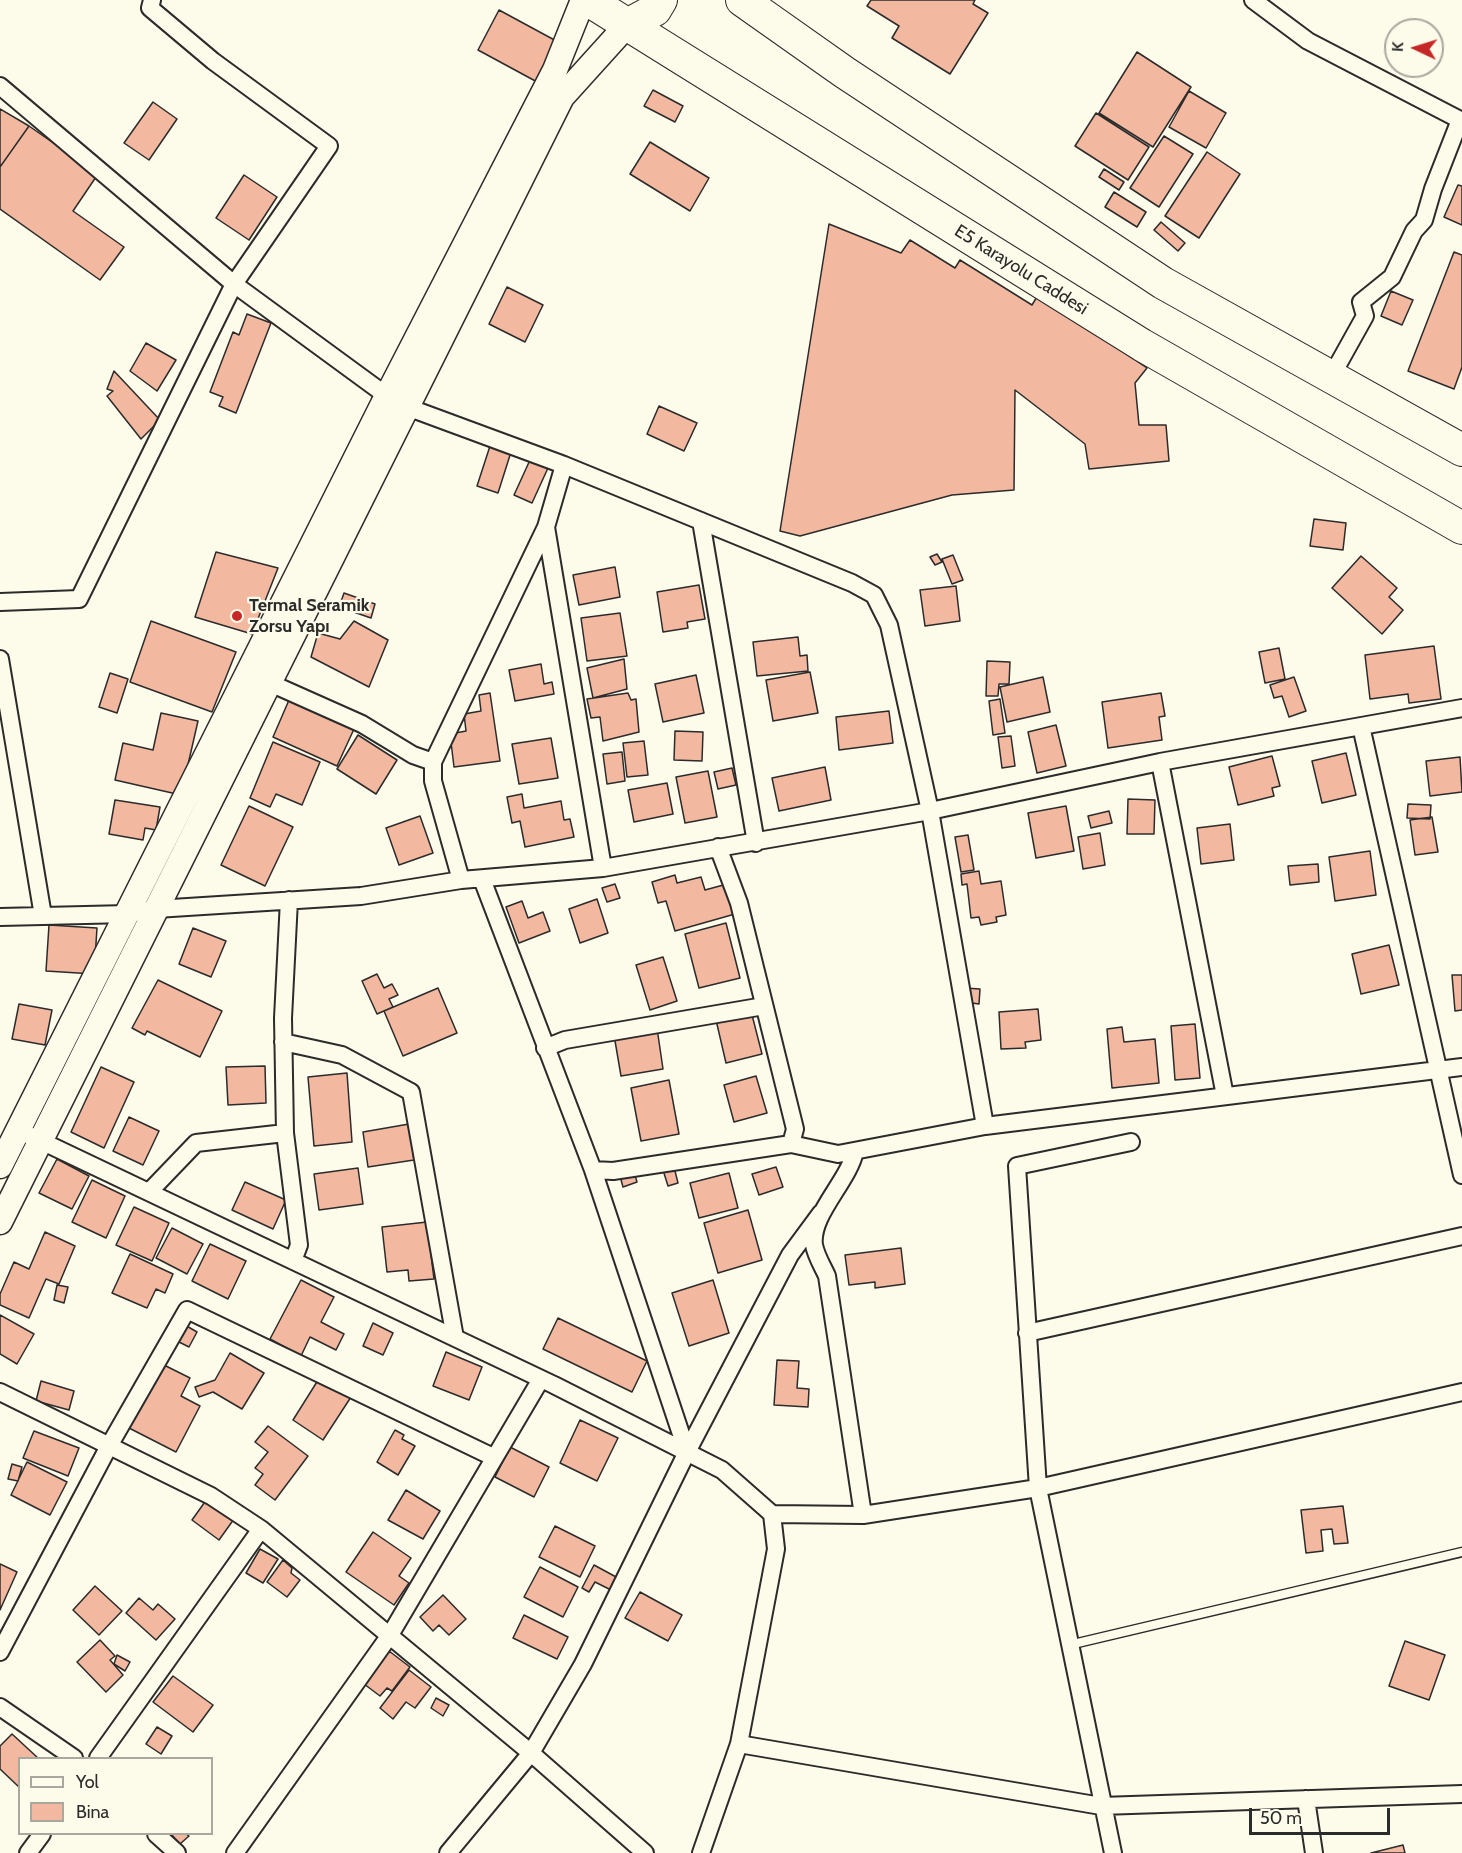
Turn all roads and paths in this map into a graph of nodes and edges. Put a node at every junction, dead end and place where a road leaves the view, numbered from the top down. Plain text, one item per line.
1 (152, 0) edge
2 (583, 0) edge
3 (588, 0) edge
4 (661, 0) edge
5 (1253, 0) edge
6 (746, 1) edge
7 (627, 25) junction
8 (0, 86) edge
9 (1461, 121) edge
10 (234, 284) junction
11 (1331, 377) junction
12 (397, 401) junction
13 (1462, 450) edge
14 (564, 465) junction
15 (701, 521) junction
16 (546, 527) junction
17 (1462, 528) edge
18 (0, 602) edge
19 (0, 659) edge
20 (260, 678) junction
21 (1462, 708) edge
22 (1361, 726) junction
23 (433, 762) junction
24 (1160, 762) junction
25 (930, 811) junction
26 (756, 843) junction
27 (718, 848) junction
28 (603, 868) junction
29 (482, 879) junction
30 (461, 880) junction
31 (289, 900) junction
32 (156, 909) junction
33 (128, 914) junction
34 (43, 916) junction
35 (0, 917) edge
36 (764, 1006) junction
37 (283, 1042) junction
38 (545, 1048) junction
39 (1462, 1067) edge
40 (1437, 1070) junction
41 (1225, 1096) junction
42 (985, 1126) junction
43 (18, 1130) junction
44 (285, 1133) junction
45 (40, 1141) junction
46 (1131, 1142) dead end
47 (791, 1144) junction
48 (855, 1151) junction
49 (0, 1166) edge
50 (593, 1170) junction
51 (1462, 1175) edge
52 (149, 1192) junction
53 (822, 1213) junction
54 (0, 1222) edge
55 (1462, 1236) edge
56 (293, 1261) junction
57 (1028, 1333) junction
58 (455, 1338) junction
59 (541, 1379) junction
60 (0, 1392) edge
61 (1462, 1392) edge
62 (109, 1446) junction
63 (687, 1452) junction
64 (494, 1457) junction
65 (1038, 1488) junction
66 (772, 1514) junction
67 (863, 1515) junction
68 (261, 1529) junction
69 (1462, 1551) edge
70 (390, 1635) junction
71 (1069, 1645) junction
72 (0, 1652) edge
73 (0, 1707) edge
74 (739, 1744) junction
75 (531, 1753) junction
76 (73, 1757) edge
77 (99, 1757) edge
78 (1462, 1794) edge
79 (1306, 1799) junction
80 (1101, 1806) junction
81 (41, 1835) edge
82 (158, 1835) edge
83 (28, 1853) edge
84 (177, 1853) edge
85 (235, 1853) edge
86 (448, 1853) edge
87 (645, 1853) edge
88 (702, 1853) edge
89 (1113, 1853) edge
90 (1314, 1853) edge

1 - 10 street
2 - 12 street
3 - 7 highway, E5 Karayolu Caddesi
4 - 7 highway
5 - 9 street
6 - 11 highway
7 - 12 street
7 - 17 highway, E5 Karayolu Caddesi
8 - 10 street
9 - 11 street
10 - 12 street
10 - 18 street
11 - 13 highway
12 - 14 street
12 - 20 street
14 - 15 street
14 - 16 street
15 - 25 street
15 - 26 street
16 - 23 street
16 - 28 street
19 - 34 street
20 - 23 street
20 - 32 street
20 - 33 street
21 - 22 street
22 - 24 street
22 - 40 street
23 - 30 street
24 - 25 street
24 - 41 street
25 - 26 street
25 - 42 street
26 - 27 street
27 - 28 street
27 - 36 street
28 - 29 street
29 - 30 street
29 - 38 street
30 - 31 street
31 - 32 street
31 - 37 street
32 - 33 street
32 - 45 street
33 - 34 street
33 - 43 street
34 - 35 street
36 - 38 street
36 - 47 street
37 - 44 street
37 - 58 street
38 - 50 street
39 - 40 street
40 - 41 street
40 - 51 street
41 - 42 street
42 - 48 street
43 - 45 street
43 - 49 street
44 - 52 street
44 - 56 street
45 - 52 street
45 - 54 street
46 - 57 street
47 - 48 street
47 - 50 street
48 - 53 street
50 - 63 street
52 - 56 street
53 - 63 street
53 - 67 street
55 - 57 street
56 - 58 street
57 - 65 street
58 - 59 street
59 - 63 street
59 - 64 street
60 - 62 street
61 - 65 street
62 - 64 street
62 - 68 street
62 - 72 street
63 - 66 street
63 - 75 street
64 - 70 street
65 - 67 street
65 - 71 street
66 - 67 street
66 - 74 street
68 - 70 street
68 - 77 street
69 - 71 lane
70 - 75 street
70 - 85 street
71 - 80 street
73 - 76 street
74 - 80 street
74 - 88 street
75 - 86 street
75 - 87 street
78 - 79 street
79 - 80 street
79 - 90 street
80 - 89 street
81 - 83 street
82 - 84 street

